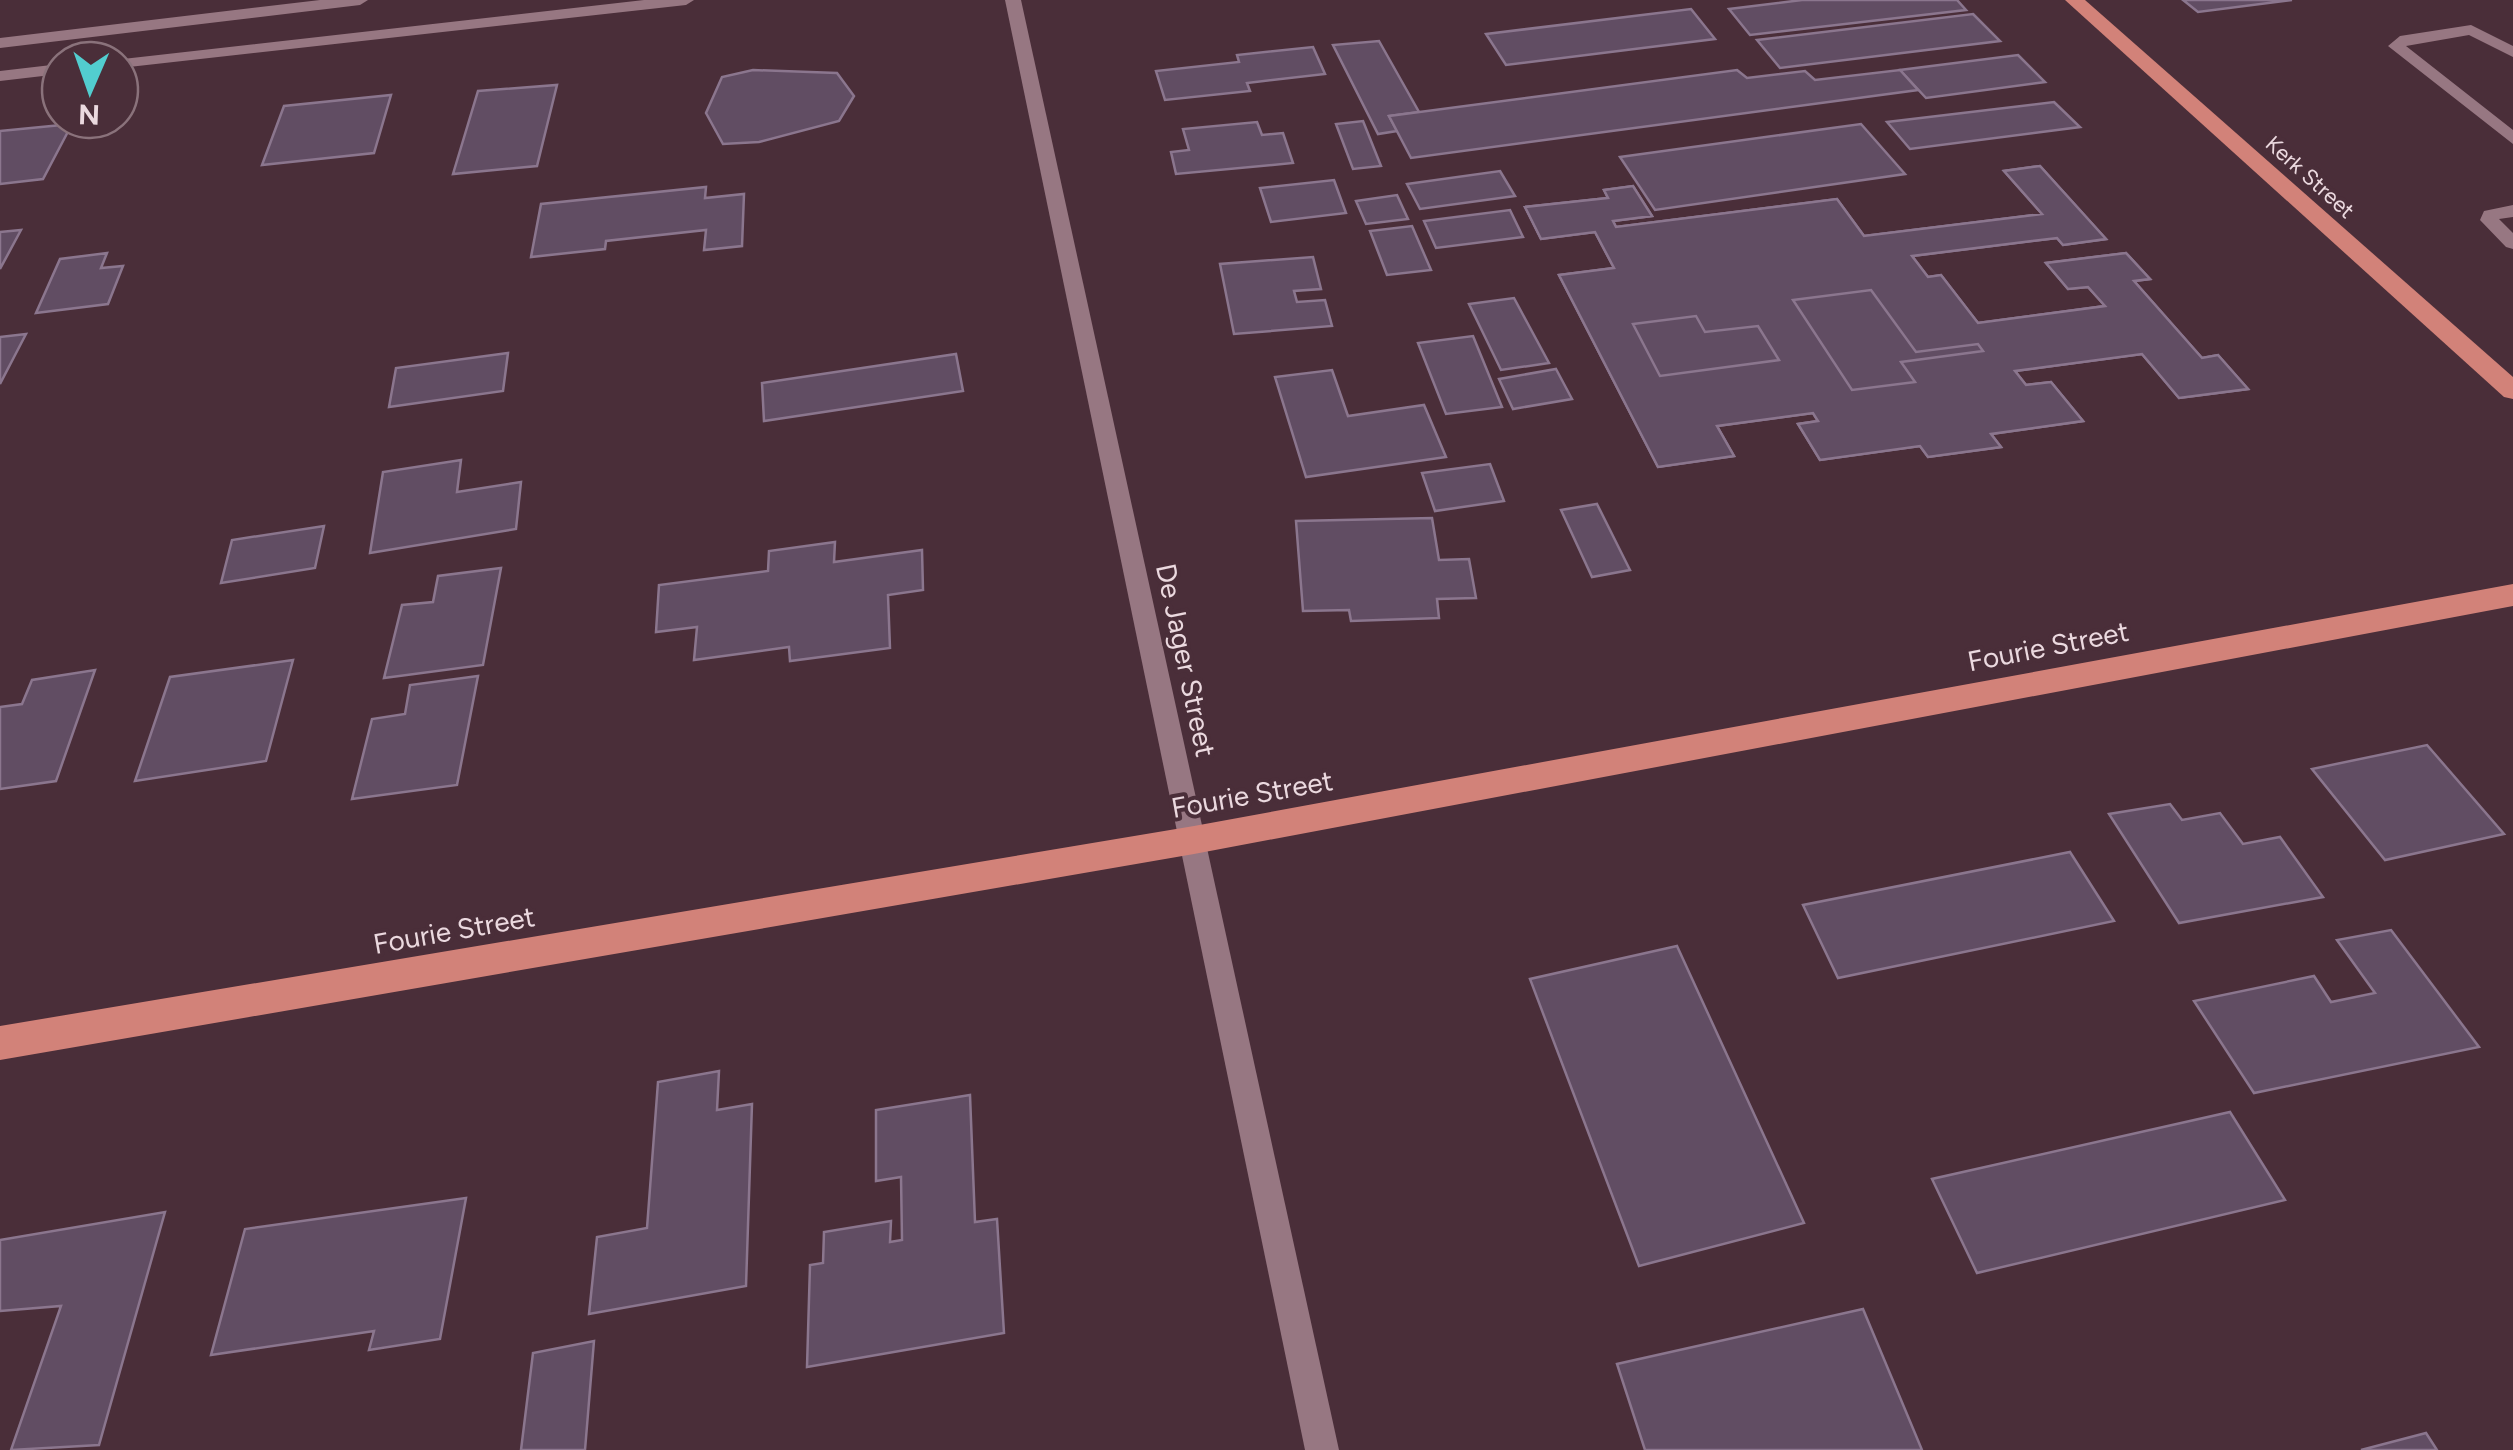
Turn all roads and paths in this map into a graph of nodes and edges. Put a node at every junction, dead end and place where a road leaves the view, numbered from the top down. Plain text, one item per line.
1 (360, 0) edge
2 (686, 0) edge
3 (1012, 0) edge
4 (2074, 0) edge
5 (0, 43) edge
6 (2513, 52) edge
7 (140, 61) edge
8 (40, 71) edge
9 (0, 76) edge
10 (2513, 138) edge
11 (2513, 211) edge
12 (2513, 243) edge
13 (2513, 391) edge
14 (2513, 595) edge
15 (1194, 840) junction
16 (0, 1043) edge
17 (1322, 1450) edge

1 - 5 street
2 - 7 street
3 - 15 street, De Jager Street
4 - 13 highway, Kerk Street
6 - 10 street
8 - 9 street
11 - 12 street
14 - 15 highway, Fourie Street
15 - 16 highway, Fourie Street
15 - 17 street, De Jager Street

